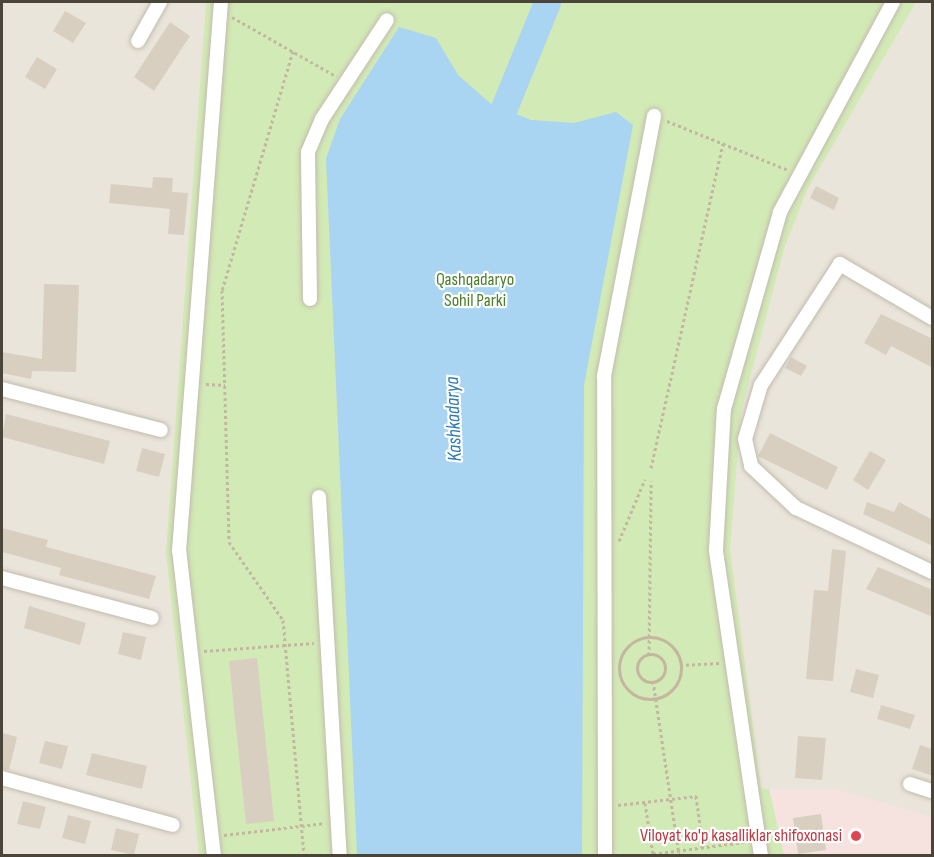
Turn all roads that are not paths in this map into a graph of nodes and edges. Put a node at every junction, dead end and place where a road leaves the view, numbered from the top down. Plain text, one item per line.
1 (160, 2) edge
2 (893, 2) edge
3 (221, 6) edge
4 (387, 20) dead end
5 (138, 41) dead end
6 (654, 116) road end
7 (310, 299) dead end
8 (933, 318) edge
9 (2, 389) edge
10 (161, 430) dead end
11 (320, 497) dead end
12 (933, 572) edge
13 (2, 578) edge
14 (152, 618) dead end
15 (2, 777) edge
16 (910, 784) dead end
17 (933, 791) edge
18 (173, 825) dead end
19 (214, 855) edge
20 (340, 855) edge
21 (605, 855) edge
22 (761, 855) edge

1 - 5 street
2 - 22 street
3 - 19 street
4 - 7 street
6 - 21 street
8 - 12 street
9 - 10 street
11 - 20 street
13 - 14 street
15 - 18 street
16 - 17 street

